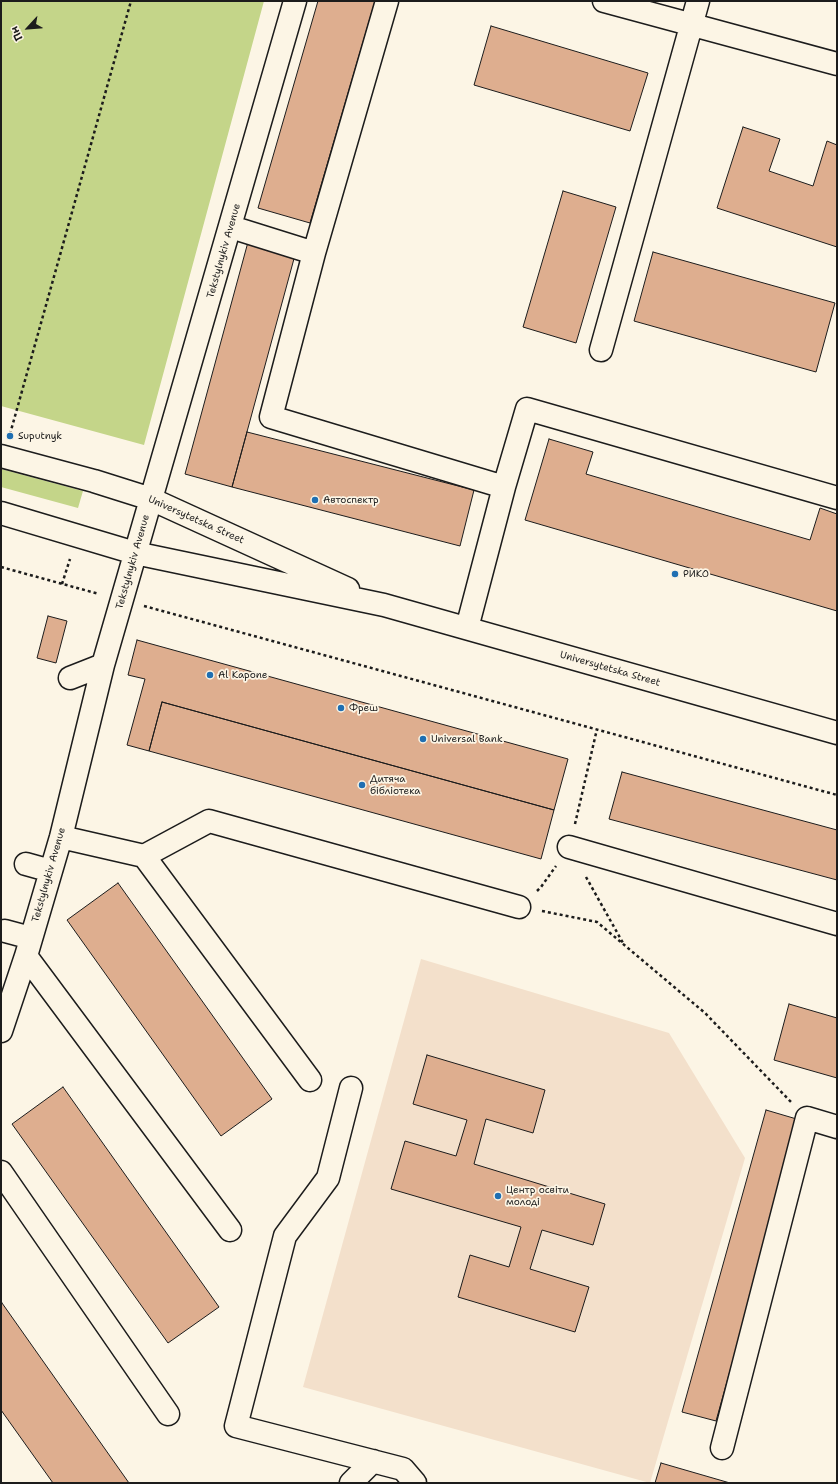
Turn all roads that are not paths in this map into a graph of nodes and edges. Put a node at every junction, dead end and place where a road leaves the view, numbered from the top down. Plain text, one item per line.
1 (295, 1) edge
2 (387, 1) edge
3 (604, 1) edge
4 (698, 1) edge
5 (692, 24) junction
6 (837, 64) edge
7 (230, 227) junction
8 (314, 253) junction
9 (601, 350) dead end
10 (1, 456) edge
11 (504, 487) junction
12 (837, 498) edge
13 (151, 499) junction
14 (1, 513) edge
15 (135, 553) junction
16 (384, 605) junction
17 (467, 628) junction
18 (103, 665) junction
19 (70, 678) dead end
20 (837, 733) edge
21 (61, 837) junction
22 (569, 847) road end
23 (144, 856) junction
24 (26, 864) dead end
25 (51, 871) junction
26 (519, 907) road end
27 (837, 924) edge
28 (5, 931) dead end
29 (28, 947) junction
30 (8, 984) edge
31 (1, 1031) edge
32 (310, 1080) dead end
33 (351, 1088) dead end
34 (837, 1127) edge
35 (1, 1172) edge
36 (230, 1230) dead end
37 (168, 1414) dead end
38 (722, 1448) dead end
39 (373, 1461) junction
40 (352, 1483) edge
41 (415, 1483) edge

1 - 7 street, Tekstylnykiv Avenue
2 - 8 street
3 - 5 street
4 - 5 street
5 - 6 street
5 - 9 street
7 - 8 street
7 - 13 street, Tekstylnykiv Avenue
8 - 11 street
10 - 13 street, Universytetska Street
11 - 12 street
11 - 17 street
13 - 15 street, Tekstylnykiv Avenue
13 - 16 street, Universytetska Street
14 - 15 street, Universytetska Street
15 - 16 street, Universytetska Street
15 - 18 street, Tekstylnykiv Avenue
16 - 17 street, Universytetska Street
17 - 20 street, Universytetska Street
18 - 19 street
18 - 21 street, Tekstylnykiv Avenue
21 - 23 street
21 - 25 street, Tekstylnykiv Avenue
22 - 27 street
23 - 26 street
23 - 32 street
24 - 25 street
25 - 29 street, Tekstylnykiv Avenue
28 - 29 street
29 - 30 street, Tekstylnykiv Avenue
29 - 36 street
30 - 31 street, Tekstylnykiv Avenue
33 - 39 street
34 - 38 street
35 - 37 street
39 - 40 street
39 - 41 street

